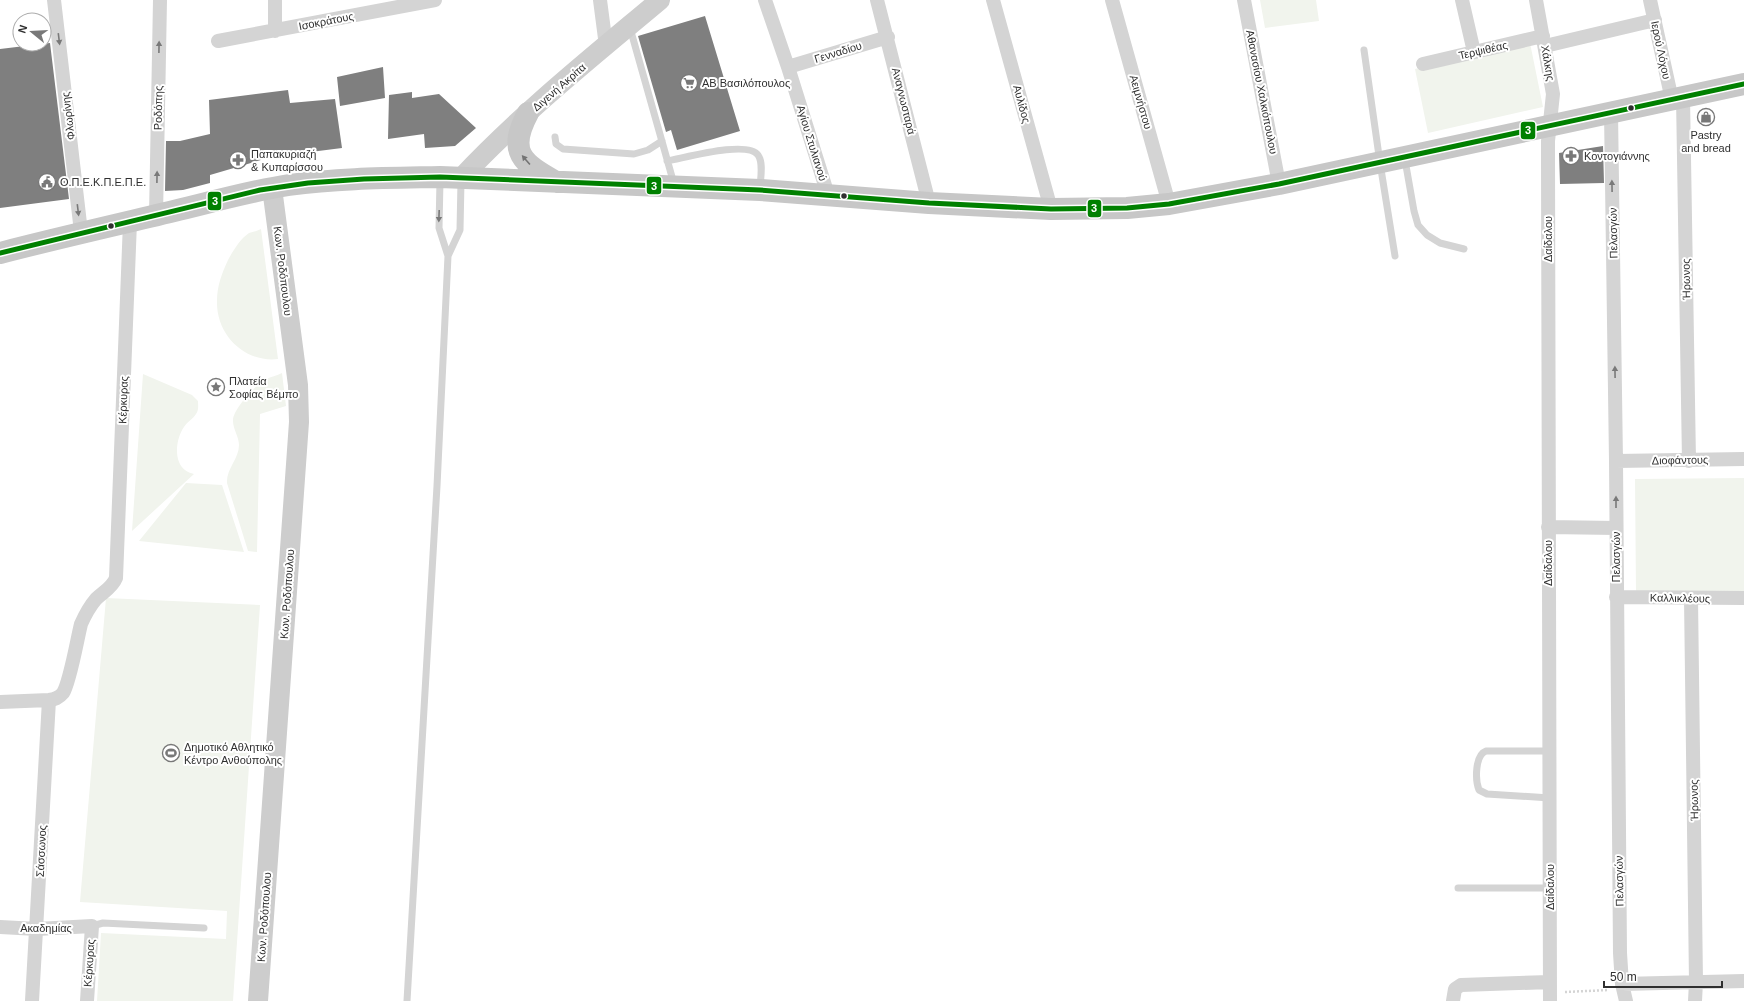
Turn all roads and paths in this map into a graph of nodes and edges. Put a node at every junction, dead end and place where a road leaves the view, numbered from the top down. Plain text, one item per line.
1 (54, 0) edge
2 (160, 0) edge
3 (275, 0) edge
4 (435, 0) edge
5 (600, 0) edge
6 (660, 0) edge
7 (765, 0) edge
8 (877, 0) edge
9 (993, 0) edge
10 (1112, 0) edge
11 (1244, 0) edge
12 (1462, 0) edge
13 (1536, 0) edge
14 (1650, 0) edge
15 (1655, 20) junction
16 (629, 26) junction
17 (275, 31) junction
18 (888, 37) junction
19 (218, 41) dead end
20 (1544, 41) junction
21 (606, 46) junction
22 (1364, 50) dead end
23 (1474, 52) junction
24 (1423, 64) dead end
25 (788, 66) junction
26 (1744, 84) edge
27 (1678, 98) junction
28 (1611, 112) junction
29 (528, 113) junction
30 (1549, 126) junction
31 (555, 137) dead end
32 (662, 141) junction
33 (1405, 158) junction
34 (667, 161) junction
35 (1380, 163) junction
36 (440, 177) junction
37 (461, 178) junction
38 (558, 182) junction
39 (1279, 184) junction
40 (675, 186) junction
41 (272, 188) junction
42 (760, 190) junction
43 (828, 195) junction
44 (929, 203) junction
45 (1169, 204) junction
46 (1051, 209) junction
47 (156, 216) junction
48 (130, 222) junction
49 (81, 232) junction
50 (1464, 249) dead end
51 (0, 253) edge
52 (448, 256) junction
53 (1395, 256) dead end
54 (1744, 459) edge
55 (1616, 461) junction
56 (1689, 461) junction
57 (1548, 527) junction
58 (1616, 528) junction
59 (1616, 597) junction
60 (1691, 598) junction
61 (1744, 598) edge
62 (49, 700) junction
63 (0, 702) edge
64 (1549, 751) junction
65 (1550, 798) junction
66 (1458, 888) dead end
67 (1550, 888) junction
68 (92, 926) junction
69 (0, 927) edge
70 (204, 928) dead end
71 (36, 929) junction
72 (1744, 981) edge
73 (1696, 982) junction
74 (1624, 991) edge
75 (1550, 992) edge
76 (32, 1001) edge
77 (87, 1001) edge
78 (258, 1001) edge
79 (407, 1001) edge
80 (1453, 1001) edge
81 (1695, 1001) edge

1 -> 49 street, Φλωρίνης
47 -> 2 street, Ροδόπης
3 - 17 street
4 - 17 street, Ισοκράτους
5 - 21 street
6 - 16 street, Διγενή Ακρίτα
7 - 25 street, Αγίου Στυλιανού
8 - 18 street, Αναγνωσταρά
9 - 46 street, Αυλίδος
10 - 45 street, Αειμνήστου
11 - 39 street, Αθανασίου Χαλκιόπουλου
12 - 23 street
13 - 20 street, Χάλκης
14 - 15 street, Ιερού Λόχου
15 - 20 street, Τερψιθέας
15 - 27 street, Ιερού Λόχου
16 - 21 street, Διγενή Ακρίτα
16 - 32 lane
17 - 19 street, Ισοκράτους
18 - 25 street, Γενναδίου
18 - 44 street, Αναγνωσταρά
20 - 23 street, Τερψιθέας
20 - 30 street, Χάλκης
21 - 29 street, Διγενή Ακρίτα
22 - 35 lane
23 - 24 street, Τερψιθέας
25 - 43 street, Αγίου Στυλιανού
26 - 27 main road
27 - 28 main road
27 - 56 street, Ήρωνος
28 - 30 main road
55 -> 28 street, Πελασγών
29 - 37 street, Διγενή Ακρίτα
38 -> 29 main road
30 - 33 main road
30 - 57 street, Δαίδαλου
31 - 32 lane
32 - 34 lane
33 - 35 main road
33 - 50 lane
34 - 40 lane
34 - 42 lane
35 - 39 main road
35 - 53 lane
36 - 37 main road
36 - 41 main road
36 -> 52 lane
37 - 38 main road
37 - 52 lane
38 - 40 main road
39 - 45 main road
40 - 42 main road
41 - 47 main road
41 - 78 street, Κων. Ροδόπουλου
42 - 43 main road
43 - 44 main road
44 - 46 main road
45 - 46 main road
47 - 48 main road
48 - 49 main road
48 - 62 street, Κέρκυρας
49 - 51 main road
52 - 79 lane
54 - 56 street, Διοφάντους
55 - 56 street, Διοφάντους
58 -> 55 street, Πελασγών
57 - 58 street
57 - 64 street, Δαίδαλου
58 - 59 street, Πελασγών
59 - 60 street, Καλλικλέους
59 - 74 street, Πελασγών
60 - 61 street, Καλλικλέους
60 - 73 street, Ήρωνος
62 - 63 street
62 - 71 street, Σάσσωνος
64 - 65 street, Δαίδαλου
64 - 65 lane
65 - 67 street, Δαίδαλου
66 - 67 lane
67 - 75 street, Δαίδαλου
68 - 70 lane
68 - 71 street, Ακαδημίας
68 - 77 street, Κέρκυρας
69 - 71 street, Ακαδημίας
71 - 76 street, Σάσσωνος
72 - 73 street
73 - 74 street
73 - 81 street, Ήρωνος
74 - 75 path
75 - 80 street

